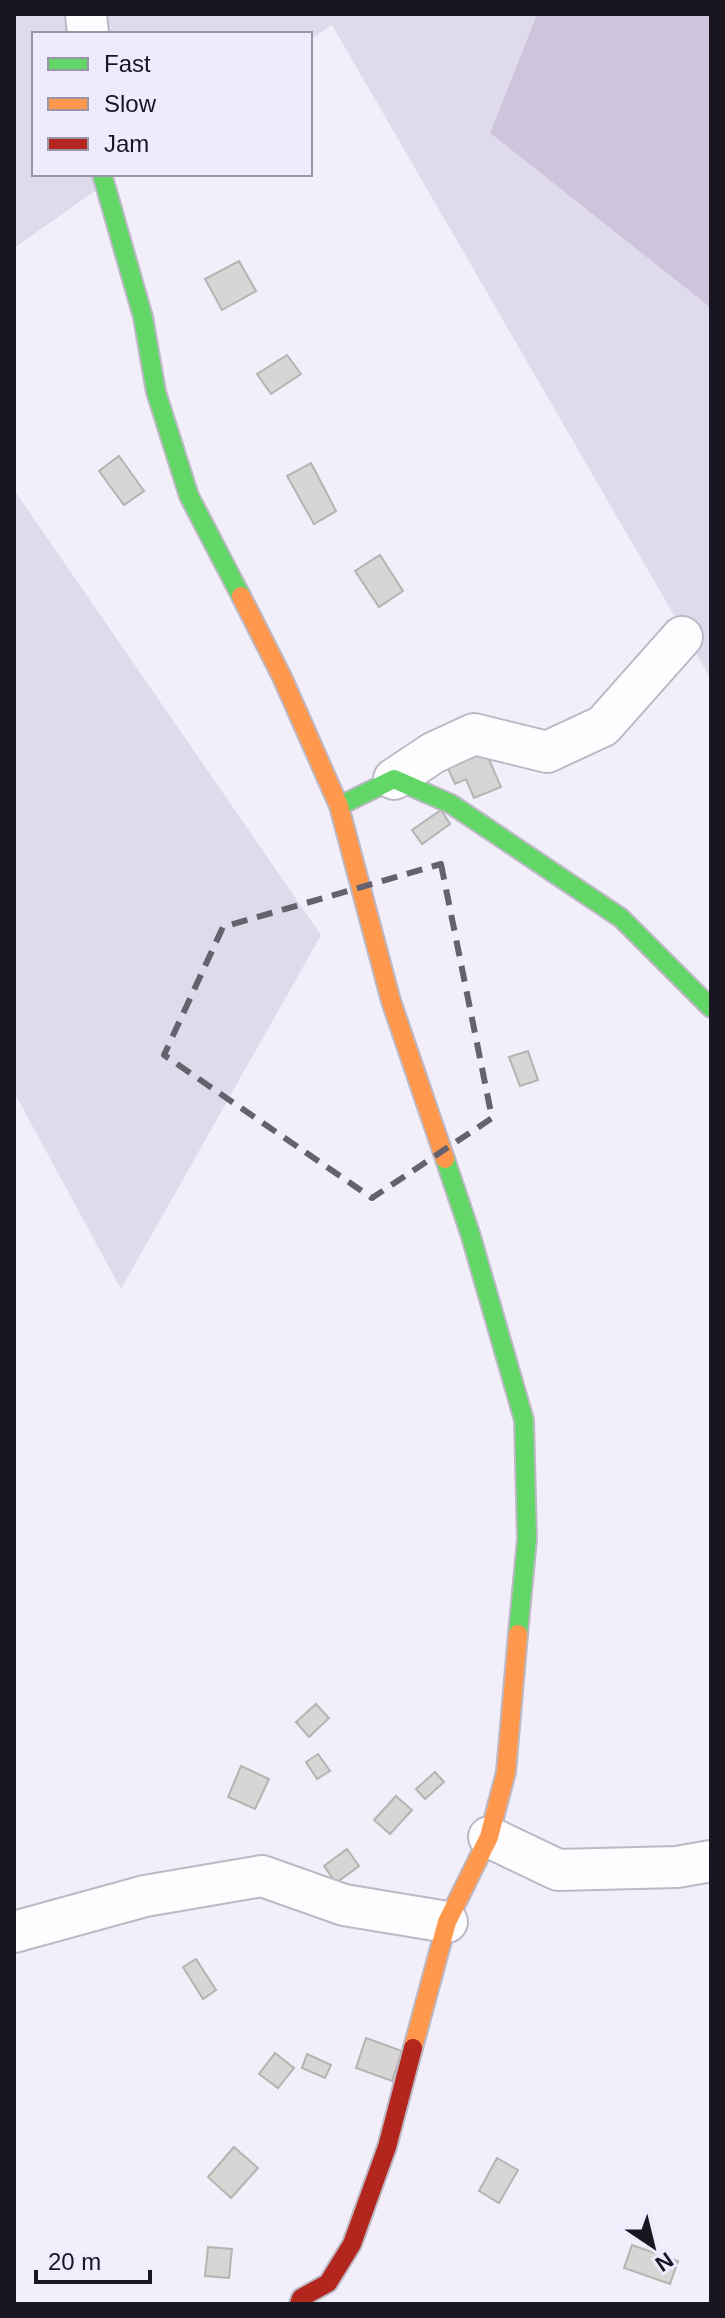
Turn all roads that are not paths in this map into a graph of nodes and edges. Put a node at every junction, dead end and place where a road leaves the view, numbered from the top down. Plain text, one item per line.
1 (103, 176) edge
2 (682, 637) dead end
3 (394, 779) junction
4 (339, 806) junction
5 (711, 1008) edge
6 (489, 1837) junction
7 (711, 1861) edge
8 (447, 1922) junction
9 (14, 1932) edge
10 (299, 2304) edge

1 - 4 street
2 - 3 street
3 - 4 street
3 - 5 street
4 - 6 street
6 - 7 street
6 - 8 street
8 - 9 street
8 - 10 street

